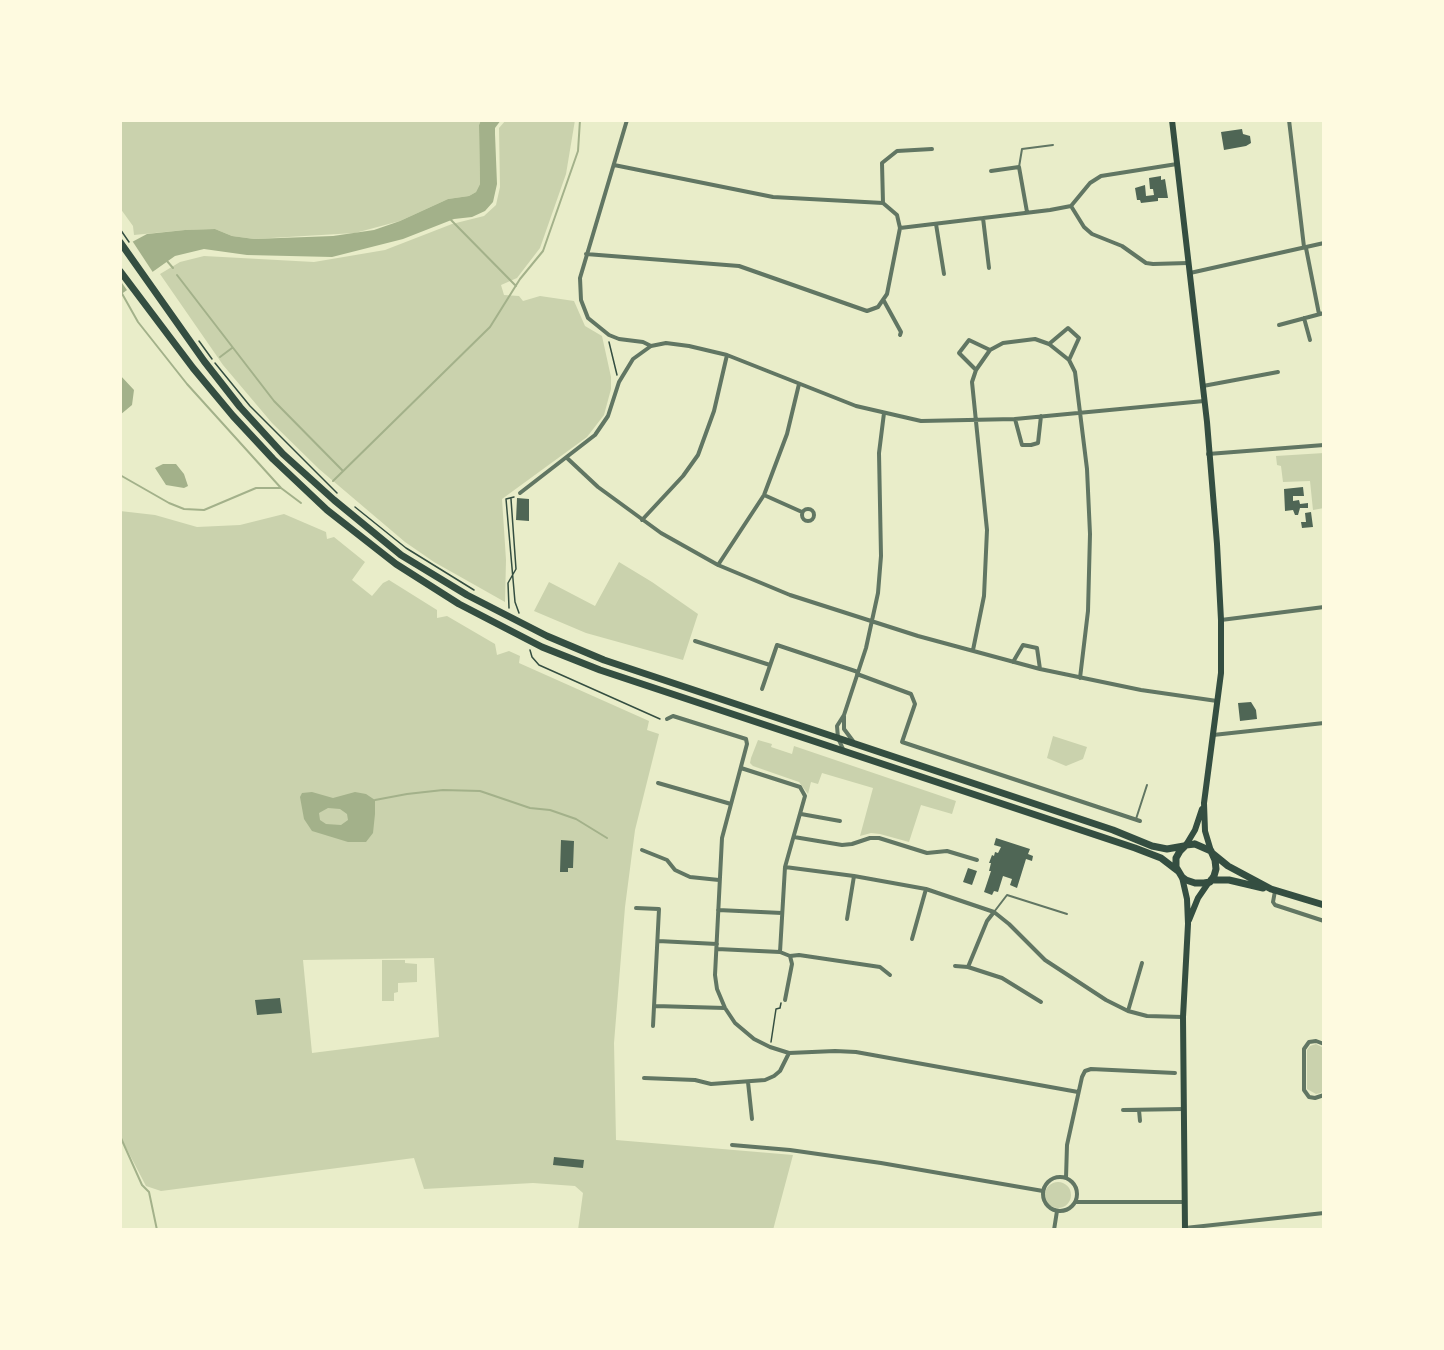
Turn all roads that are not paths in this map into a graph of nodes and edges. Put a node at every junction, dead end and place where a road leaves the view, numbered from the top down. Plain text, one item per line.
1 (627, 120) edge
2 (1172, 120) edge
3 (1289, 120) edge
4 (1053, 145) dead end
5 (932, 150) dead end
6 (1177, 164) junction
7 (614, 165) junction
8 (1019, 167) junction
9 (991, 171) dead end
10 (883, 203) junction
11 (1071, 206) junction
12 (1027, 212) junction
13 (983, 218) junction
14 (936, 224) junction
15 (900, 228) junction
16 (120, 242) edge
17 (1324, 243) edge
18 (1305, 248) junction
19 (586, 254) junction
20 (1188, 263) junction
21 (989, 268) dead end
22 (120, 271) edge
23 (1190, 273) junction
24 (944, 274) dead end
25 (884, 301) junction
26 (1322, 314) edge
27 (1304, 318) junction
28 (1279, 325) dead end
29 (900, 335) dead end
30 (1310, 340) dead end
31 (1049, 344) junction
32 (651, 346) junction
33 (990, 350) junction
34 (727, 355) junction
35 (1069, 360) junction
36 (976, 370) junction
37 (1278, 372) dead end
38 (799, 384) junction
39 (1202, 386) junction
40 (1204, 401) junction
41 (884, 413) junction
42 (1080, 413) junction
43 (1041, 416) junction
44 (1015, 419) junction
45 (975, 421) junction
46 (1324, 445) edge
47 (1209, 454) junction
48 (567, 458) junction
49 (520, 493) road end
50 (764, 495) junction
51 (802, 512) dead end
52 (642, 520) junction
53 (718, 565) junction
54 (1324, 607) edge
55 (1221, 620) junction
56 (873, 621) junction
57 (694, 641) dead end
58 (973, 650) junction
59 (1013, 662) junction
60 (770, 665) junction
61 (1040, 669) junction
62 (857, 673) junction
63 (1080, 678) junction
64 (762, 689) dead end
65 (1217, 701) junction
66 (844, 715) junction
67 (667, 719) road end
68 (1324, 723) edge
69 (1212, 735) junction
70 (838, 738) junction
71 (857, 744) junction
72 (845, 752) junction
73 (741, 768) junction
74 (658, 783) dead end
75 (1147, 785) dead end
76 (1204, 803) junction
77 (731, 804) junction
78 (801, 814) junction
79 (1138, 820) joint
80 (840, 821) dead end
81 (794, 837) junction
82 (1185, 846) junction
83 (642, 850) dead end
84 (1212, 852) junction
85 (977, 860) dead end
86 (785, 867) junction
87 (1180, 874) junction
88 (854, 876) junction
89 (719, 880) junction
90 (1210, 881) junction
91 (926, 889) junction
92 (1273, 890) junction
93 (1324, 905) edge
94 (636, 908) dead end
95 (718, 910) junction
96 (994, 912) junction
97 (782, 913) junction
98 (1067, 914) dead end
99 (847, 919) dead end
100 (1324, 921) edge
101 (1188, 924) junction
102 (912, 939) dead end
103 (658, 941) junction
104 (717, 947) junction
105 (780, 952) junction
106 (790, 956) junction
107 (1142, 963) dead end
108 (955, 966) dead end
109 (968, 967) junction
110 (890, 975) dead end
111 (785, 1000) road end
112 (1041, 1002) dead end
113 (655, 1006) junction
114 (725, 1008) junction
115 (1128, 1011) junction
116 (1183, 1017) junction
117 (653, 1026) dead end
118 (1324, 1044) edge
119 (789, 1053) junction
120 (1175, 1073) dead end
121 (644, 1078) dead end
122 (748, 1082) junction
123 (1078, 1092) junction
124 (1324, 1095) edge
125 (1185, 1109) junction
126 (1123, 1110) dead end
127 (1139, 1110) junction
128 (752, 1119) dead end
129 (1140, 1121) dead end
130 (732, 1145) dead end
131 (1066, 1178) junction
132 (1043, 1191) junction
133 (1076, 1202) junction
134 (1186, 1202) junction
135 (1057, 1211) junction
136 (1324, 1213) edge
137 (1185, 1229) edge
138 (1054, 1230) edge

1 - 7 street
2 - 6 main road
3 - 18 street
4 - 8 lane
5 - 10 street
6 - 11 street
6 - 20 main road
7 - 10 street
7 - 19 street
8 - 9 street
8 - 12 street
10 - 15 street
11 - 12 street
11 - 20 street
12 - 13 street
13 - 14 street
13 - 21 street
14 - 15 street
14 - 24 street
15 - 25 street
16 - 70 highway
17 - 18 street
18 - 23 street
18 - 26 street
19 - 25 street
19 - 32 street
20 - 23 main road
22 - 72 highway
23 - 39 main road
25 - 29 street
26 - 27 street
27 - 28 street
27 - 30 street
31 - 33 street
31 - 35 street
31 - 35 street
32 - 34 street
32 - 48 street
33 - 36 street
33 - 36 street
34 - 38 street
34 - 52 street
35 - 42 street
36 - 45 street
37 - 39 street
38 - 41 street
38 - 50 street
39 - 40 main road
40 - 42 street
40 - 47 main road
41 - 45 street
41 - 56 street
42 - 43 street
42 - 63 street
43 - 44 street
43 - 44 street
44 - 45 street
45 - 58 street
46 - 47 street
47 - 55 main road
48 - 49 street
48 - 52 street
50 - 51 street
50 - 53 street
52 - 53 street
53 - 56 street
54 - 55 street
55 - 65 main road
56 - 58 street
56 - 62 street
57 - 60 street
58 - 59 street
59 - 61 street
59 - 61 street
60 - 62 street
60 - 64 street
61 - 63 street
62 - 66 street
62 - 79 street
63 - 65 street
65 - 69 main road
66 - 70 street
66 - 71 street
67 - 73 street
68 - 69 street
69 - 76 main road
70 - 71 highway
70 - 72 street
71 - 82 highway
72 - 87 highway
73 - 77 street
73 - 78 street
74 - 77 street
75 - 79 lane
76 - 82 main road
76 - 84 main road
77 - 89 street
78 - 80 street
78 - 81 street
81 - 85 street
81 - 86 street
82 - 84 highway
82 - 87 highway
83 - 89 street
84 - 90 highway
84 - 92 highway
86 - 88 street
86 - 97 street
87 - 90 highway
87 - 101 main road
88 - 91 street
88 - 99 street
89 - 95 street
90 - 92 highway
90 - 101 main road
91 - 96 street
91 - 102 street
92 - 93 highway
92 - 100 street
94 - 103 street
95 - 97 street
95 - 104 street
96 - 98 lane
96 - 109 street
96 - 115 street
97 - 105 street
101 - 116 main road
103 - 104 street
103 - 113 street
104 - 105 street
104 - 114 street
105 - 106 street
106 - 110 street
106 - 111 street
107 - 115 street
108 - 109 street
109 - 112 street
113 - 114 street
113 - 117 street
114 - 119 street
115 - 116 street
116 - 125 main road
118 - 124 street
119 - 122 street
119 - 123 street
120 - 123 street
121 - 122 street
122 - 128 street
123 - 131 street
125 - 127 street
125 - 134 main road
126 - 127 street
127 - 129 street
130 - 132 street
131 - 132 street
131 - 133 street
132 - 135 street
133 - 134 street
133 - 135 street
134 - 137 main road
135 - 138 street
136 - 137 street

